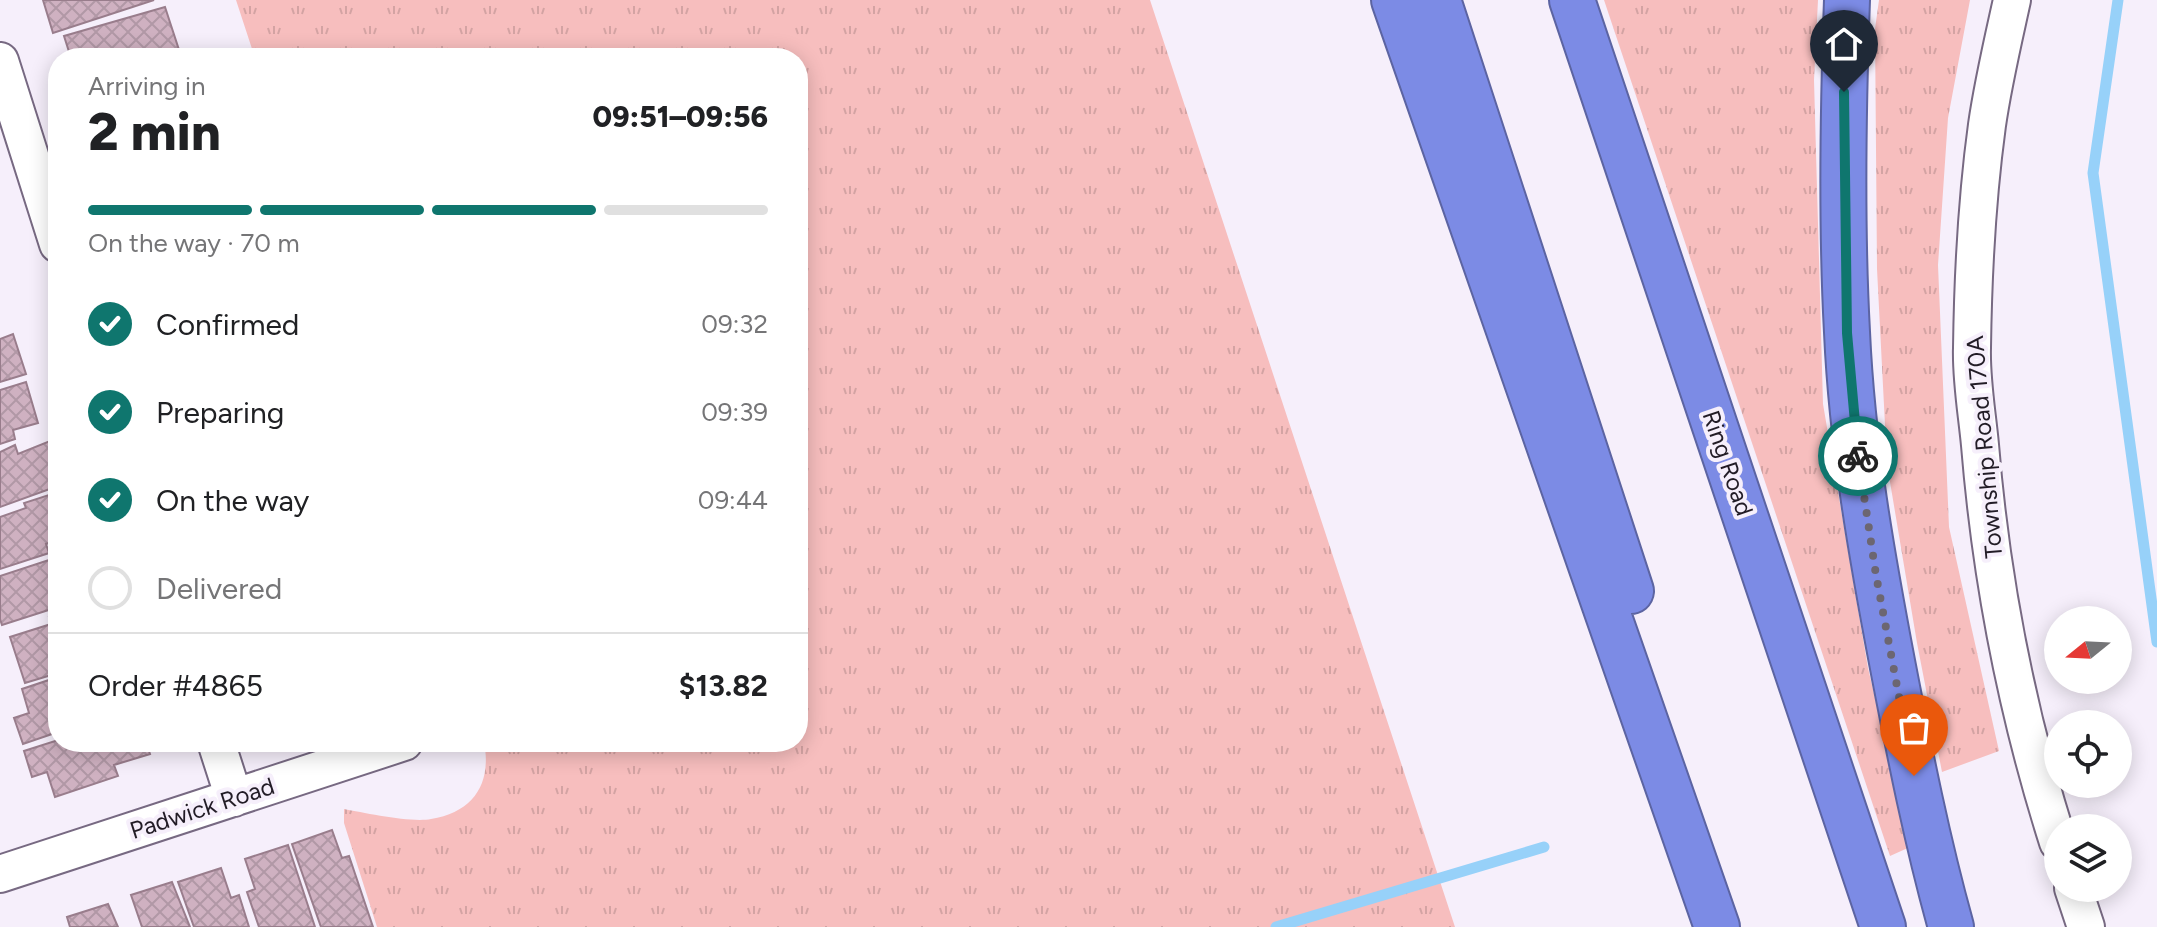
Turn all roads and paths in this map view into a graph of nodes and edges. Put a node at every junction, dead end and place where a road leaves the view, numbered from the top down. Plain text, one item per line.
1 (1394, 0) edge
2 (1438, 0) edge
3 (1572, 0) edge
4 (1847, 0) edge
5 (2012, 0) edge
6 (0, 61) edge
7 (48, 212) edge
8 (219, 752) edge
9 (374, 752) edge
10 (234, 798) junction
11 (2049, 814) edge
12 (0, 874) edge
13 (2078, 902) edge
14 (1717, 927) edge
15 (1741, 927) edge
16 (1883, 927) edge
17 (1951, 927) edge
18 (2086, 927) edge

1 - 14 highway
2 - 15 highway
3 - 16 highway, Ring Road
4 - 17 highway
5 - 11 street, Township Road 170A
6 - 7 street
8 - 10 street
9 - 10 street, Padwick Road
10 - 12 street, Padwick Road
13 - 18 street

